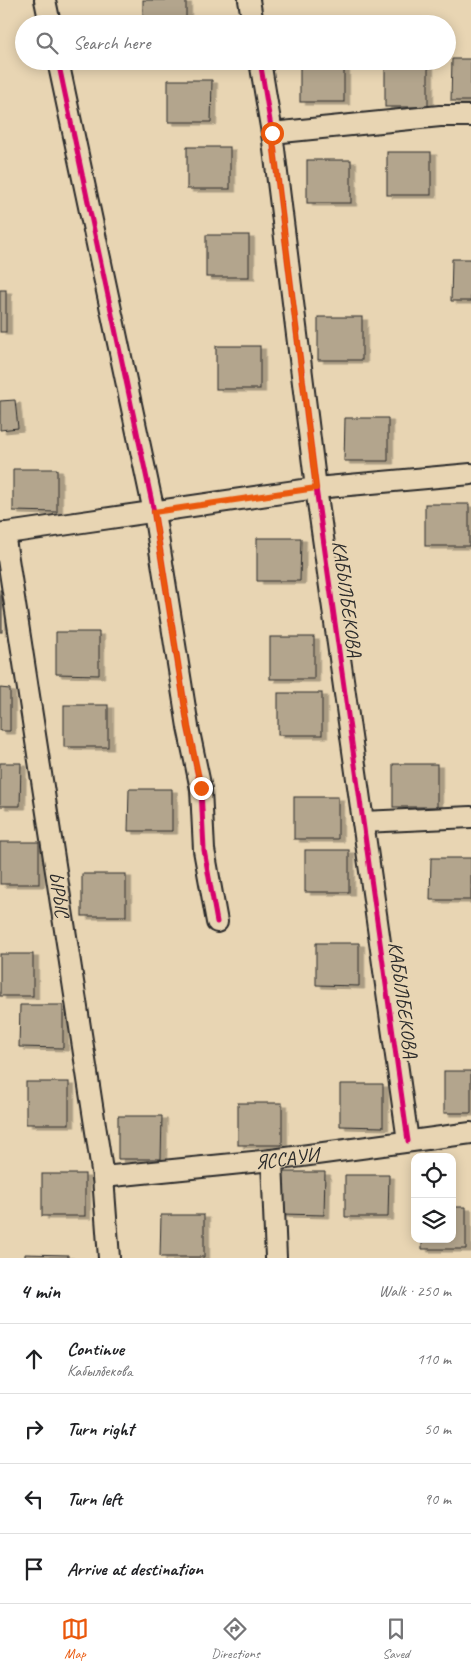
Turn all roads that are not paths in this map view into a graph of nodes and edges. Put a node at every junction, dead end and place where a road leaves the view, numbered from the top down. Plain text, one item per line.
1 (45, 0) edge
2 (249, 0) edge
3 (48, 15) edge
4 (252, 15) edge
5 (60, 70) edge
6 (262, 70) edge
7 (471, 116) edge
8 (272, 133) junction
9 (471, 474) edge
10 (316, 488) junction
11 (154, 512) junction
12 (2, 533) edge
13 (471, 817) edge
14 (364, 822) junction
15 (217, 922) dead end
16 (471, 1133) edge
17 (408, 1141) junction
18 (272, 1160) junction
19 (103, 1177) junction
20 (108, 1258) edge
21 (276, 1258) edge

1 - 3 street
2 - 4 street
5 - 11 street
6 - 8 street, КАБЫЛБЕКОВА
7 - 8 street
8 - 10 street, КАБЫЛБЕКОВА
9 - 10 street
10 - 11 street
10 - 14 street, КАБЫЛБЕКОВА
11 - 12 street
11 - 15 street
12 - 19 street, ЫРЫС
13 - 14 street
14 - 17 street, КАБЫЛБЕКОВА
16 - 17 street, ЯССАУИ
17 - 18 street, ЯССАУИ
18 - 19 street, ЯССАУИ
18 - 21 street
19 - 20 street, ЫРЫС

